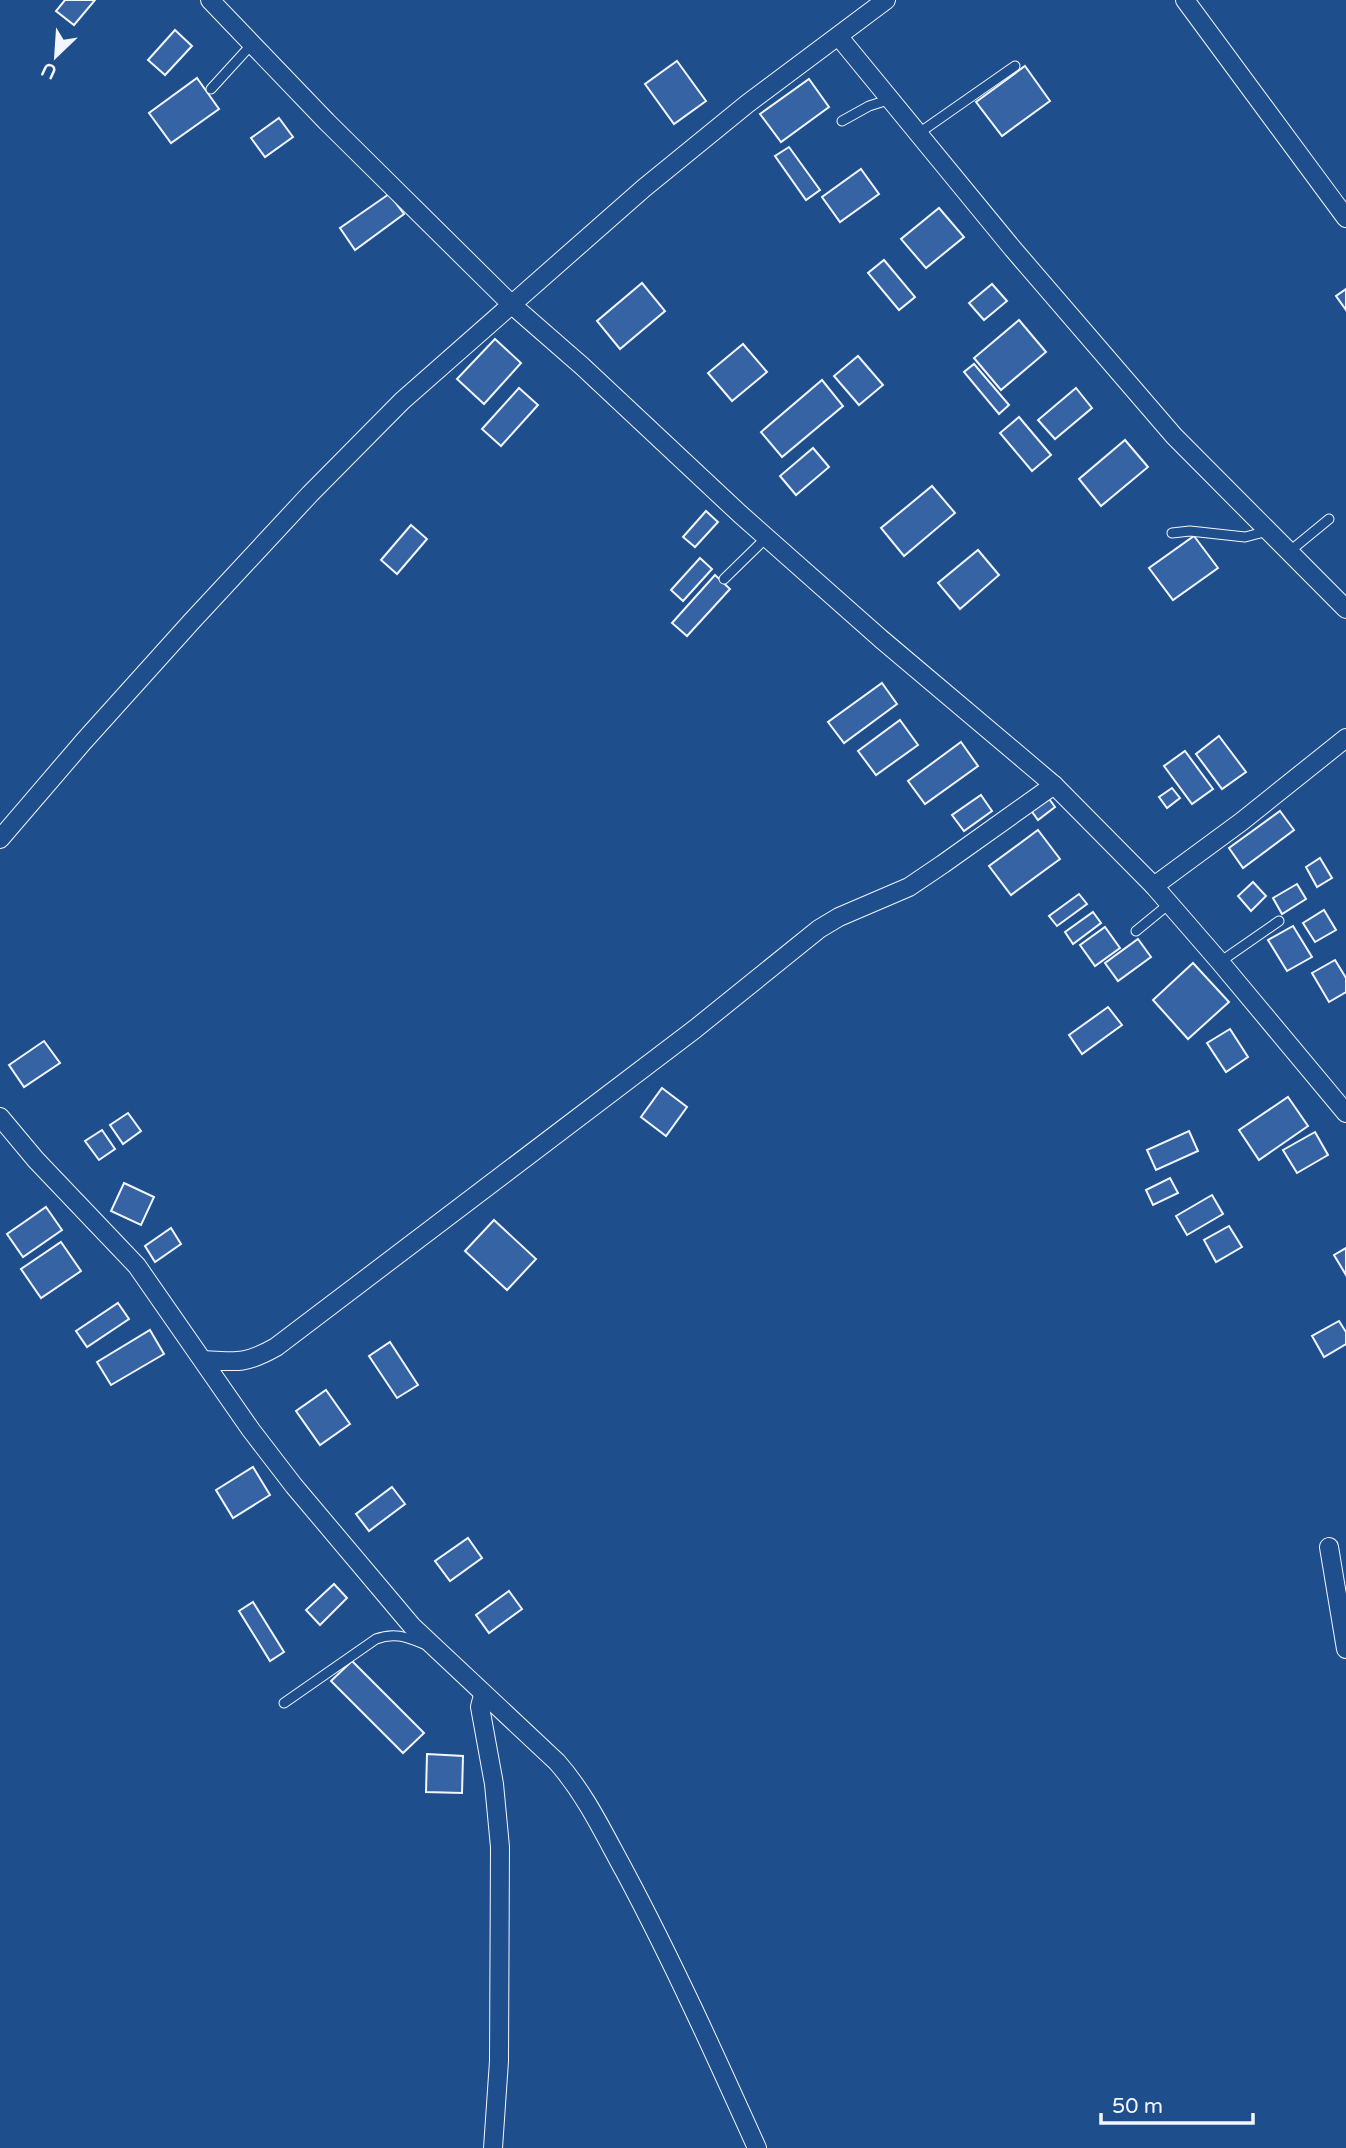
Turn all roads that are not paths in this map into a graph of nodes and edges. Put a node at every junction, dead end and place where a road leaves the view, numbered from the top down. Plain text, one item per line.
1 (211, 0) edge
2 (886, 0) edge
3 (1185, 0) edge
4 (839, 37) junction
5 (253, 44) junction
6 (1015, 66) dead end
7 (211, 89) dead end
8 (891, 99) junction
9 (842, 121) dead end
10 (919, 133) junction
11 (1346, 218) edge
12 (511, 304) junction
13 (1329, 519) dead end
14 (1270, 530) junction
15 (1172, 533) dead end
16 (766, 538) junction
17 (1290, 551) junction
18 (724, 579) dead end
19 (1346, 609) edge
20 (1346, 738) edge
21 (1055, 785) junction
22 (0, 839) edge
23 (1153, 886) junction
24 (1169, 904) junction
25 (1279, 922) dead end
26 (1136, 931) dead end
27 (1220, 962) junction
28 (1346, 1114) edge
29 (0, 1117) edge
30 (204, 1360) junction
31 (1329, 1547) dead end
32 (432, 1647) junction
33 (1346, 1649) edge
34 (483, 1695) junction
35 (284, 1703) dead end
36 (493, 2148) edge
37 (757, 2148) edge

1 - 5 street
2 - 4 street
3 - 11 street
4 - 8 street
4 - 12 street
5 - 7 lane
5 - 12 street
6 - 10 lane
8 - 9 lane
8 - 10 street
10 - 14 street
12 - 16 street
12 - 22 street
13 - 17 lane
14 - 15 lane
14 - 17 street
16 - 18 lane
16 - 21 street
17 - 19 street
20 - 23 street
21 - 23 street
21 - 30 street
23 - 24 street
24 - 26 lane
24 - 27 street
25 - 27 lane
27 - 28 street
29 - 30 street
30 - 32 street
31 - 33 street
32 - 34 street
32 - 35 lane
34 - 36 street
34 - 37 street

